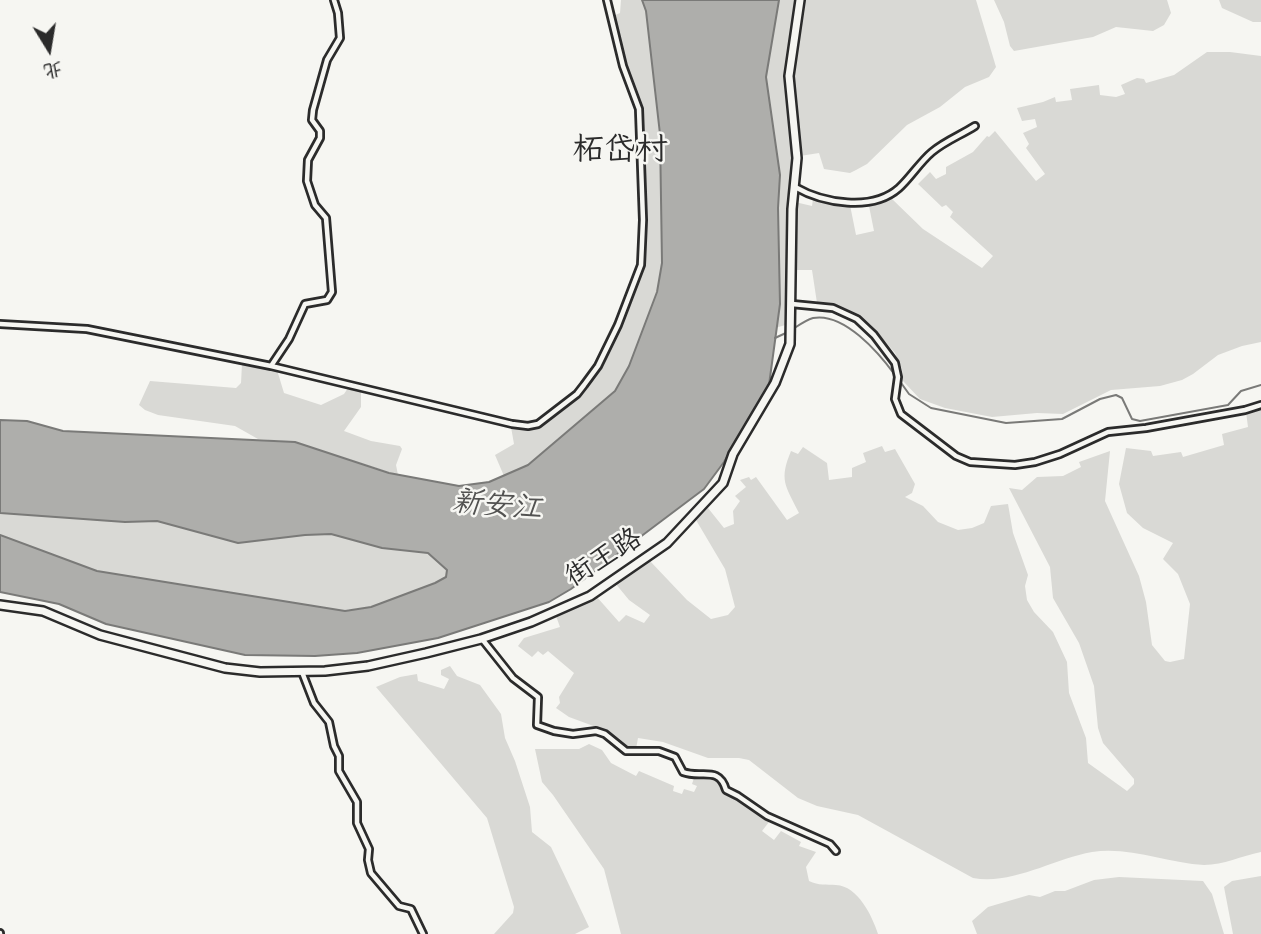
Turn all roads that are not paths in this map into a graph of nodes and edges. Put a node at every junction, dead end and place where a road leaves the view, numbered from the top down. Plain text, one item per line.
1 (334, 0) edge
2 (607, 0) edge
3 (800, 0) edge
4 (975, 126) dead end
5 (794, 186) junction
6 (792, 304) junction
7 (0, 324) edge
8 (271, 366) junction
9 (1261, 405) edge
10 (0, 605) edge
11 (481, 639) junction
12 (302, 672) junction
13 (836, 850) dead end
14 (423, 934) edge

1 - 8 street
2 - 8 street
3 - 5 main road, 街王路
4 - 5 street
5 - 6 main road, 街王路
6 - 9 street
6 - 11 main road, 街王路
7 - 8 street
10 - 12 main road, 街王路
11 - 12 main road, 街王路
11 - 13 street
12 - 14 street

